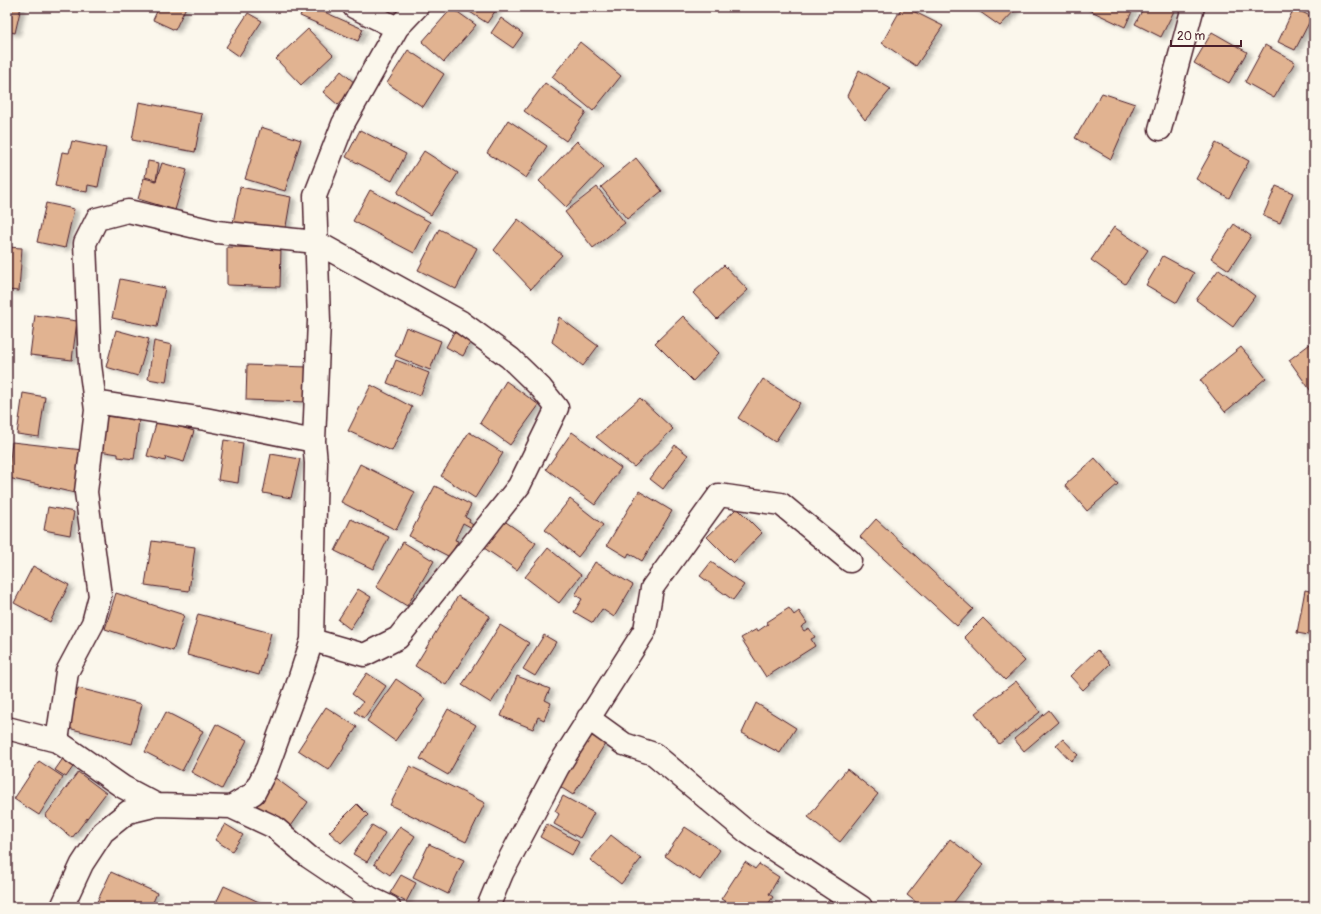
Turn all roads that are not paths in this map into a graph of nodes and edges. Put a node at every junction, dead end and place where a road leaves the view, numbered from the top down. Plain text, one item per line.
1 (354, 7) edge
2 (417, 7) edge
3 (1193, 7) edge
4 (397, 28) junction
5 (1160, 130) dead end
6 (316, 242) junction
7 (95, 402) junction
8 (314, 441) junction
9 (850, 561) dead end
10 (312, 640) junction
11 (588, 718) junction
12 (7, 728) edge
13 (57, 741) junction
14 (157, 805) junction
15 (231, 808) junction
16 (62, 907) edge
17 (389, 907) edge
18 (488, 907) edge
19 (861, 907) edge

1 - 4 street
2 - 4 street
3 - 5 street
4 - 6 street
6 - 7 street
6 - 8 street
6 - 10 street
7 - 8 street
7 - 13 street
8 - 10 street
9 - 11 street
10 - 15 street
11 - 18 street
11 - 19 street
12 - 13 street
13 - 14 street
14 - 15 street
14 - 16 street
15 - 17 street

